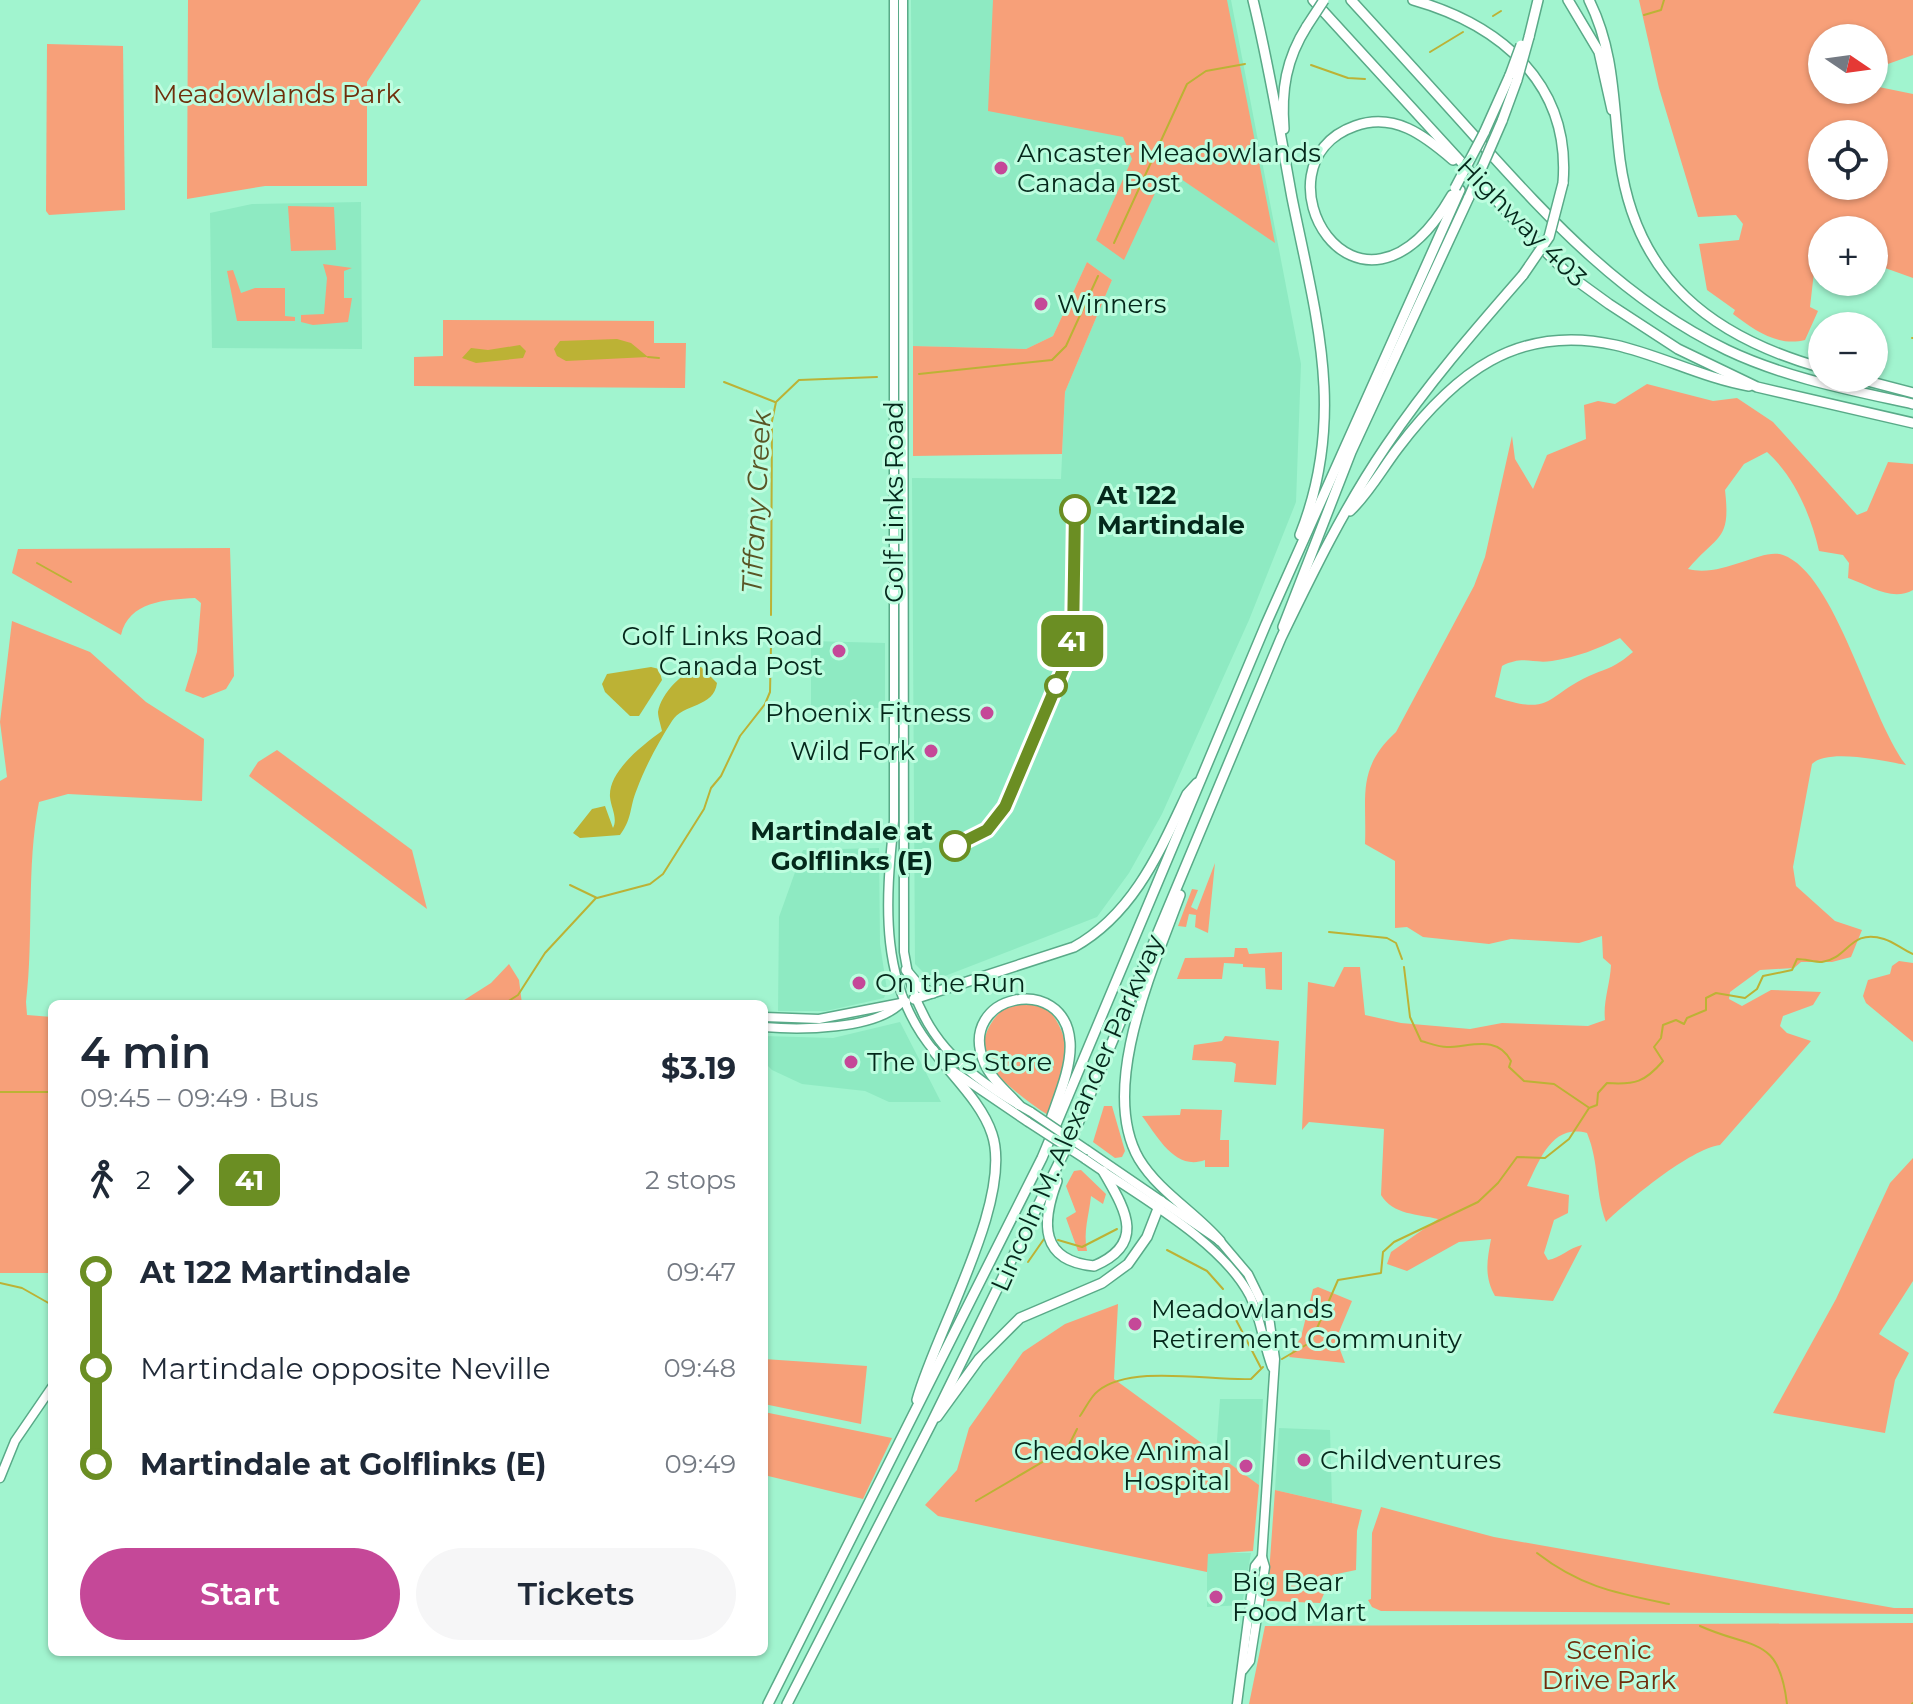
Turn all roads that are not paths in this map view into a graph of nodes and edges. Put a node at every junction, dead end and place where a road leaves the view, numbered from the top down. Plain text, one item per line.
1 (903, 0) edge
2 (1253, 0) edge
3 (1313, 0) edge
4 (1324, 0) edge
5 (1351, 0) edge
6 (1413, 0) edge
7 (1535, 0) edge
8 (1568, 0) edge
9 (1589, 0) edge
10 (894, 2) edge
11 (903, 22) junction
12 (1514, 78) junction
13 (893, 88) junction
14 (902, 99) junction
15 (1618, 141) junction
16 (1286, 163) junction
17 (1473, 175) junction
18 (1458, 189) junction
19 (1808, 362) edge
20 (1888, 386) edge
21 (1757, 387) junction
22 (1913, 393) edge
23 (1913, 404) edge
24 (1913, 423) edge
25 (1347, 513) junction
26 (1266, 624) junction
27 (1281, 638) junction
28 (1202, 778) junction
29 (1185, 869) junction
30 (906, 970) junction
31 (933, 993) junction
32 (914, 999) junction
33 (902, 1003) junction
34 (768, 1017) edge
35 (768, 1027) edge
36 (933, 1050) junction
37 (1019, 1105) junction
38 (1077, 1126) junction
39 (1086, 1154) junction
40 (1042, 1158) junction
41 (1103, 1171) junction
42 (1160, 1206) junction
43 (1220, 1241) junction
44 (1272, 1368) junction
45 (48, 1393) edge
46 (911, 1422) junction
47 (932, 1422) junction
48 (0, 1478) edge
49 (768, 1704) edge
50 (787, 1704) edge
51 (1237, 1704) edge

1 - 11 main road, Golf Links Road
2 - 16 highway
3 - 17 highway, Highway 403
4 - 16 highway, bridge
5 - 23 highway, Highway 403
6 - 25 highway, bridge
7 - 12 highway, bridge
8 - 15 highway
9 - 15 highway
10 - 11 main road
10 - 13 main road, Golf Links Road
11 - 14 main road, Golf Links Road
12 - 18 highway, bridge
12 - 27 highway, bridge
13 - 14 main road
13 - 33 main road, Golf Links Road
14 - 30 main road, Golf Links Road
15 - 19 highway
16 - 26 highway
17 - 18 highway
17 - 21 highway, Highway 403
18 - 26 highway
20 - 22 highway
21 - 24 highway, Highway 403
21 - 25 highway
25 - 27 highway, Lincoln M. Alexander Parkway
26 - 28 highway, Lincoln M. Alexander Parkway
27 - 29 highway, Lincoln M. Alexander Parkway
28 - 31 highway
28 - 40 highway, Lincoln M. Alexander Parkway
29 - 38 highway, Lincoln M. Alexander Parkway
29 - 43 highway
30 - 31 highway
30 - 32 main road, Golf Links Road
31 - 32 highway
32 - 33 main road
32 - 37 main road, Golf Links Road
33 - 34 main road
33 - 35 main road
33 - 36 main road, Golf Links Road
36 - 39 main road, Golf Links Road, bridge
36 - 46 highway
37 - 39 main road, Golf Links Road, bridge
37 - 40 highway
38 - 41 highway
38 - 47 highway, Lincoln M. Alexander Parkway
39 - 41 main road
39 - 42 main road
40 - 46 highway, Lincoln M. Alexander Parkway
41 - 42 main road
42 - 43 main road
42 - 44 main road
42 - 47 highway
43 - 44 main road
44 - 51 main road
45 - 48 main road
46 - 49 highway, Lincoln M. Alexander Parkway
47 - 50 highway, Lincoln M. Alexander Parkway

